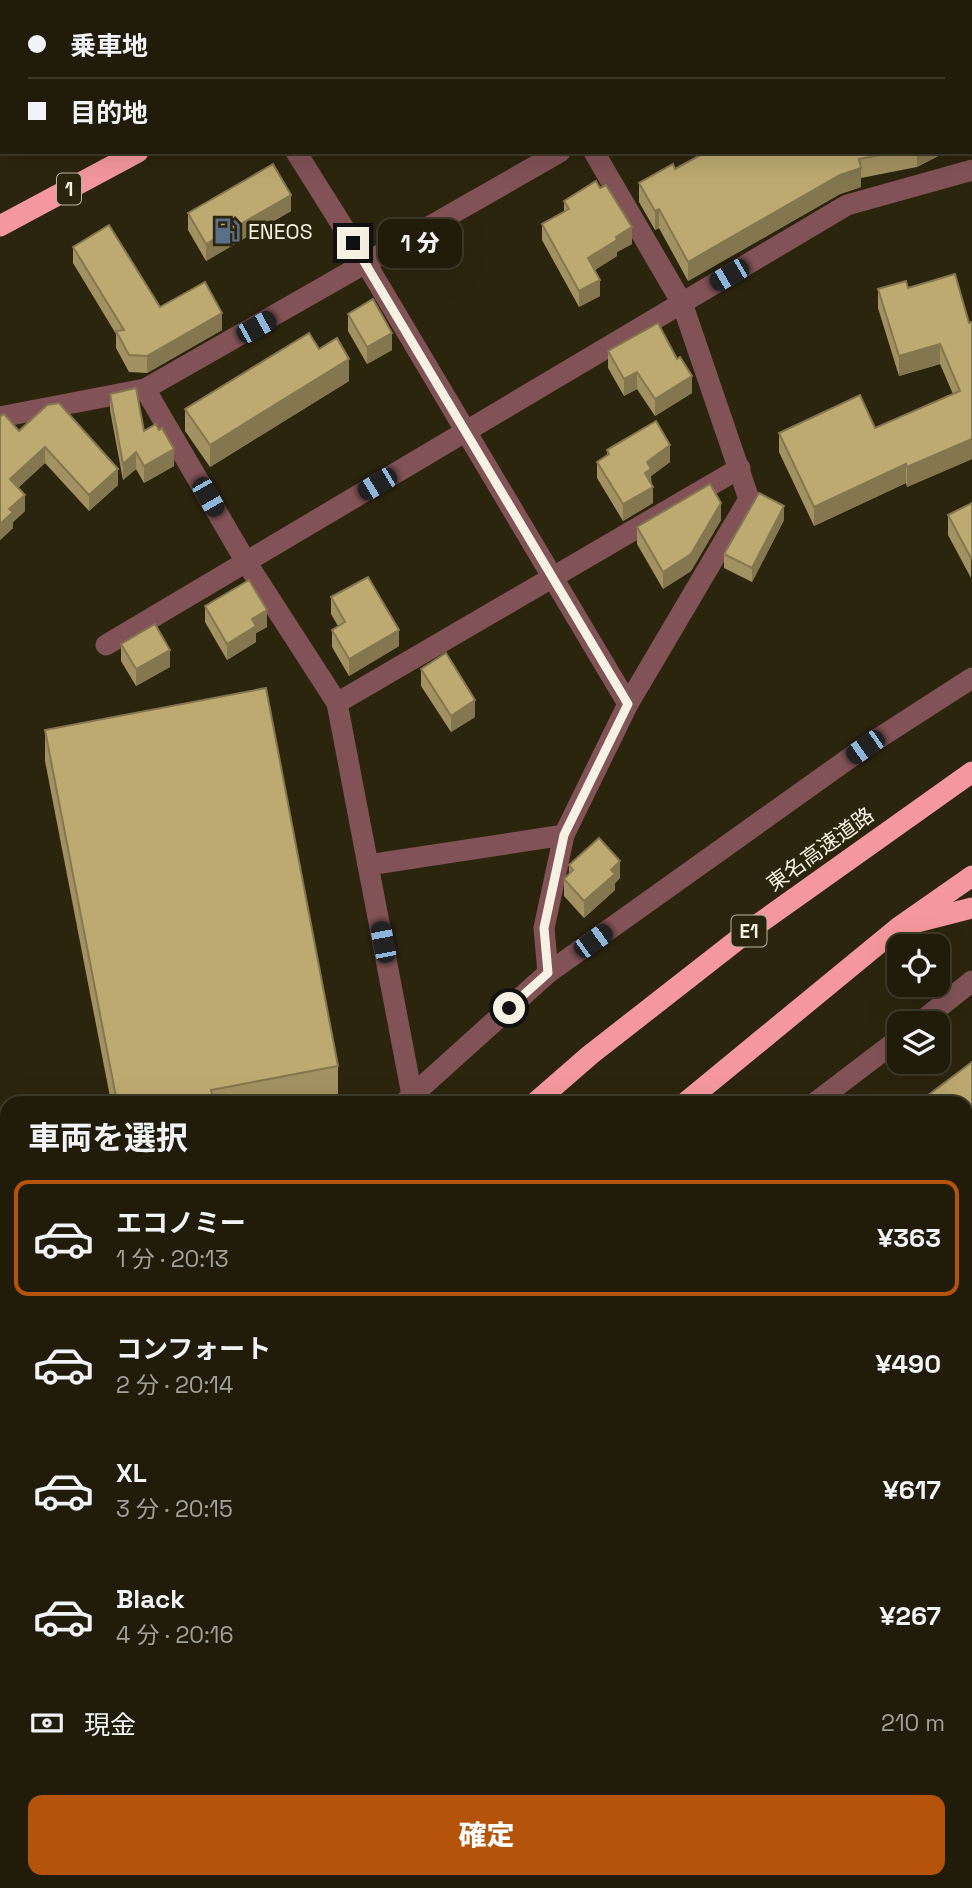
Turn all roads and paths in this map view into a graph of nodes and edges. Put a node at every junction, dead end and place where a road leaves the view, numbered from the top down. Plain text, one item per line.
1 (134, 154) edge
2 (297, 154) edge
3 (557, 154) edge
4 (595, 154) edge
5 (972, 170) edge
6 (0, 226) edge
7 (367, 265) junction
8 (682, 303) junction
9 (145, 389) junction
10 (0, 417) edge
11 (465, 431) junction
12 (740, 468) junction
13 (246, 562) junction
14 (551, 578) junction
15 (106, 645) dead end
16 (972, 678) edge
17 (337, 703) junction
18 (628, 704) junction
19 (972, 772) edge
20 (564, 835) junction
21 (368, 865) junction
22 (972, 876) edge
23 (972, 908) edge
24 (899, 927) junction
25 (548, 973) junction
26 (972, 981) edge
27 (934, 1011) edge
28 (887, 1048) edge
29 (407, 1096) edge
30 (411, 1096) edge
31 (544, 1096) edge
32 (692, 1096) edge
33 (824, 1096) edge

1 - 6 highway, 1
2 - 7 street
3 - 7 street
4 - 8 street
5 - 8 street
7 - 9 street
7 - 11 street
8 - 11 street
8 - 12 street
9 - 10 street
9 - 13 street
11 - 13 street
11 - 14 street
12 - 14 street
12 - 18 street
13 - 15 street
13 - 17 street
14 - 17 street
14 - 18 street
16 - 25 street
17 - 21 street
18 - 20 street
19 - 31 highway, 東名高速道路 / E1
20 - 21 street
20 - 25 street
21 - 29 street
22 - 24 highway
23 - 24 highway
24 - 32 highway
25 - 30 street
26 - 27 street
28 - 33 street

